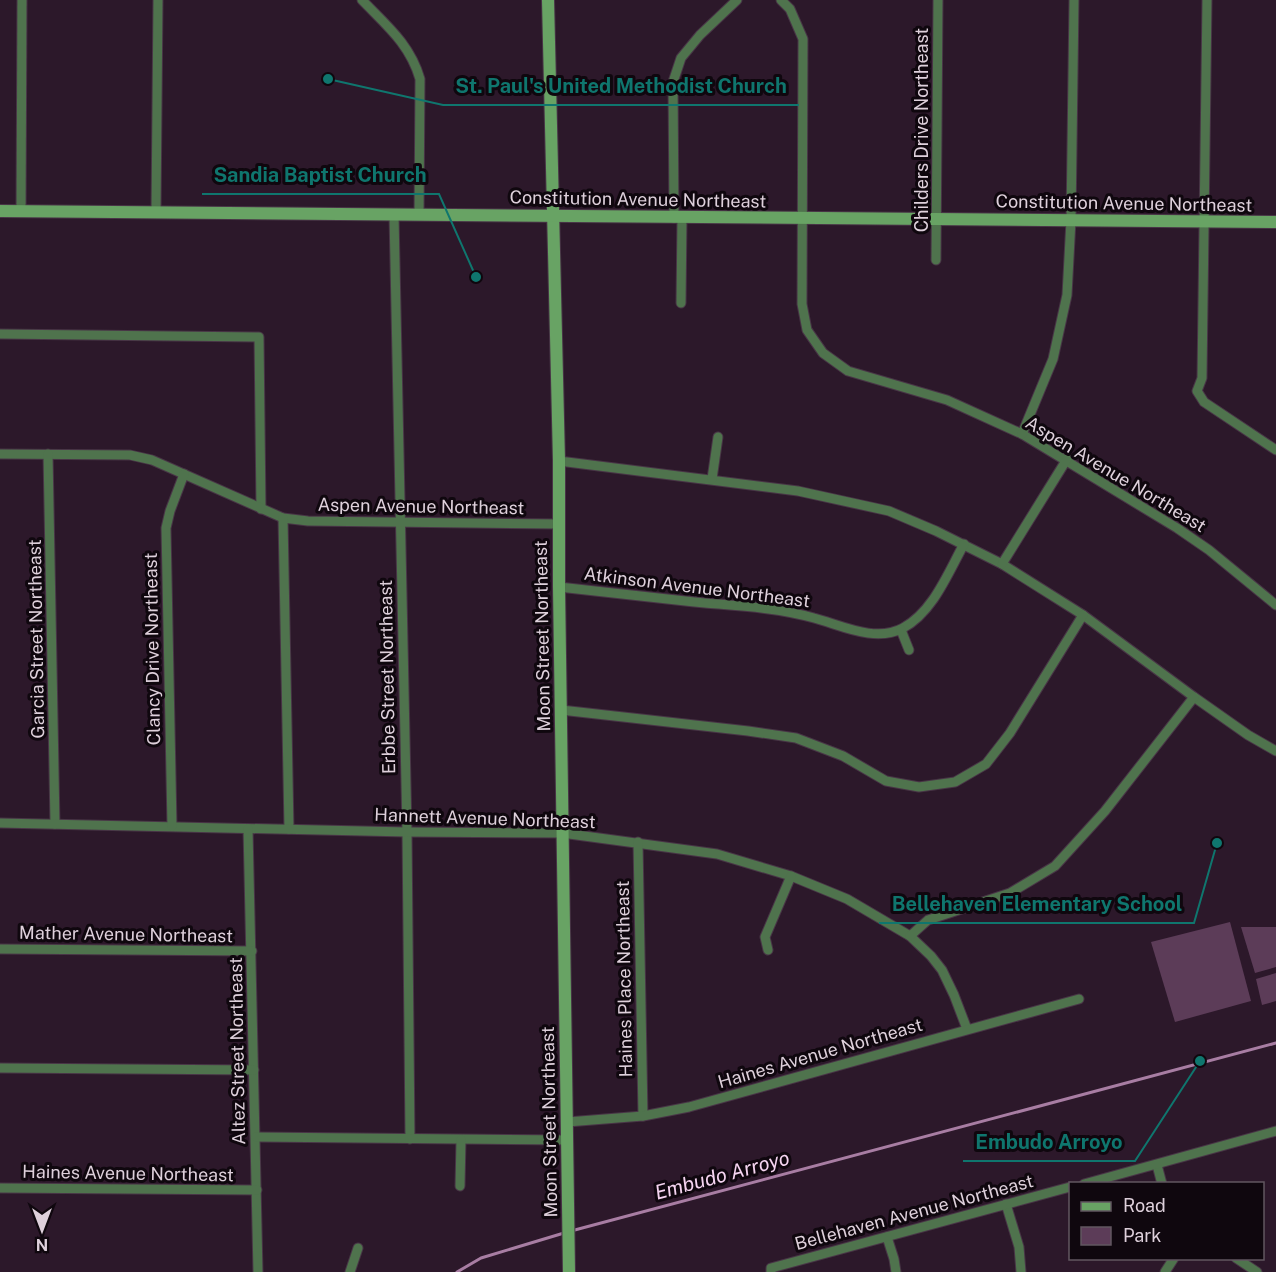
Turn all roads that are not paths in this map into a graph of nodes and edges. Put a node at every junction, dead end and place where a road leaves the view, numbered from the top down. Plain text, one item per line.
1 (22, 0) edge
2 (158, 0) edge
3 (362, 0) edge
4 (548, 0) edge
5 (737, 0) edge
6 (782, 0) edge
7 (938, 0) edge
8 (1074, 0) edge
9 (1207, 0) edge
10 (0, 211) edge
11 (21, 211) junction
12 (156, 212) junction
13 (394, 214) junction
14 (419, 214) junction
15 (552, 216) junction
16 (678, 218) junction
17 (802, 218) junction
18 (937, 219) junction
19 (1071, 220) junction
20 (1206, 222) junction
21 (1276, 222) edge
22 (936, 260) dead end
23 (681, 303) dead end
24 (0, 334) edge
25 (1022, 434) junction
26 (717, 436) dead end
27 (1276, 450) edge
28 (0, 454) edge
29 (48, 454) junction
30 (1067, 459) junction
31 (559, 461) junction
32 (184, 474) junction
33 (712, 479) junction
34 (261, 509) junction
35 (283, 518) junction
36 (401, 522) junction
37 (558, 524) junction
38 (964, 544) junction
39 (1002, 564) junction
40 (559, 586) junction
41 (1276, 605) edge
42 (1083, 615) junction
43 (901, 630) junction
44 (909, 650) dead end
45 (1194, 697) junction
46 (561, 710) junction
47 (1276, 751) edge
48 (0, 823) edge
49 (55, 824) junction
50 (172, 826) junction
51 (248, 829) junction
52 (289, 829) junction
53 (407, 832) junction
54 (562, 833) junction
55 (638, 842) junction
56 (791, 876) junction
57 (910, 936) junction
58 (0, 949) edge
59 (768, 950) dead end
60 (252, 951) junction
61 (1079, 999) dead end
62 (967, 1029) junction
63 (0, 1068) edge
64 (254, 1070) junction
65 (643, 1116) junction
66 (567, 1122) junction
67 (1276, 1131) edge
68 (256, 1137) junction
69 (410, 1139) junction
70 (461, 1140) junction
71 (567, 1140) junction
72 (1157, 1165) junction
73 (1092, 1182) edge
74 (1161, 1182) edge
75 (460, 1186) dead end
76 (0, 1188) edge
77 (1069, 1188) edge
78 (257, 1190) junction
79 (1006, 1204) junction
80 (887, 1237) junction
81 (358, 1248) dead end
82 (1239, 1260) edge
83 (258, 1272) edge
84 (350, 1272) edge
85 (569, 1272) edge
86 (771, 1272) edge
87 (896, 1272) edge
88 (1021, 1272) edge
89 (1257, 1272) edge

1 - 11 street
2 - 12 street
3 - 14 street
4 - 15 street, Moon Street Northeast
5 - 16 street
6 - 17 street, Aspen Avenue Northeast
7 - 18 street, Childers Drive Northeast
8 - 19 street
9 - 20 street
10 - 11 street, Constitution Avenue Northeast
11 - 12 street, Constitution Avenue Northeast
12 - 13 street, Constitution Avenue Northeast
13 - 14 street, Constitution Avenue Northeast
13 - 36 street, Erbbe Street Northeast
14 - 15 street, Constitution Avenue Northeast
15 - 16 street, Constitution Avenue Northeast
15 - 31 street, Moon Street Northeast
16 - 17 street, Constitution Avenue Northeast
16 - 23 street
17 - 18 street, Constitution Avenue Northeast
17 - 25 street, Aspen Avenue Northeast
18 - 19 street, Constitution Avenue Northeast
18 - 22 street, Childers Drive Northeast
19 - 20 street, Constitution Avenue Northeast
19 - 25 street
20 - 21 street, Constitution Avenue Northeast
20 - 27 street
24 - 34 street
25 - 30 street, Aspen Avenue Northeast
26 - 33 street
28 - 29 street
29 - 32 street
29 - 49 street, Garcia Street Northeast
30 - 39 street
30 - 41 street, Aspen Avenue Northeast
31 - 33 street
31 - 37 street, Moon Street Northeast
32 - 34 street
32 - 50 street, Clancy Drive Northeast
33 - 38 street
34 - 35 street
35 - 36 street, Aspen Avenue Northeast
35 - 52 street
36 - 37 street, Aspen Avenue Northeast
36 - 53 street, Erbbe Street Northeast
37 - 40 street, Moon Street Northeast
38 - 39 street
38 - 43 street
39 - 42 street
40 - 43 street, Atkinson Avenue Northeast
40 - 46 street, Moon Street Northeast
42 - 45 street
42 - 46 street
43 - 44 street
45 - 47 street
45 - 57 street
46 - 54 street, Moon Street Northeast
48 - 49 street, Hannett Avenue Northeast
49 - 50 street, Hannett Avenue Northeast
50 - 51 street, Hannett Avenue Northeast
51 - 52 street, Hannett Avenue Northeast
51 - 60 street, Altez Street Northeast
52 - 53 street, Hannett Avenue Northeast
53 - 54 street, Hannett Avenue Northeast
53 - 69 street, Erbbe Street Northeast
54 - 55 street, Hannett Avenue Northeast
54 - 66 street, Moon Street Northeast
55 - 56 street, Hannett Avenue Northeast
55 - 65 street, Haines Place Northeast
56 - 57 street, Hannett Avenue Northeast
56 - 59 street
57 - 62 street, Hannett Avenue Northeast
58 - 60 street, Mather Avenue Northeast
60 - 64 street, Altez Street Northeast
61 - 62 street, Haines Avenue Northeast
62 - 65 street, Haines Avenue Northeast
63 - 64 street
64 - 68 street, Altez Street Northeast
65 - 66 street, Haines Avenue Northeast
66 - 71 street, Moon Street Northeast
67 - 72 street
68 - 69 street
68 - 78 street, Altez Street Northeast
69 - 70 street
70 - 71 street
70 - 75 street
71 - 85 street, Moon Street Northeast
72 - 73 street
72 - 74 street
76 - 78 street, Haines Avenue Northeast
77 - 79 street, Bellehaven Avenue Northeast
78 - 83 street, Altez Street Northeast
79 - 80 street, Bellehaven Avenue Northeast
79 - 88 street
80 - 86 street, Bellehaven Avenue Northeast
80 - 87 street
81 - 84 street
82 - 89 street

